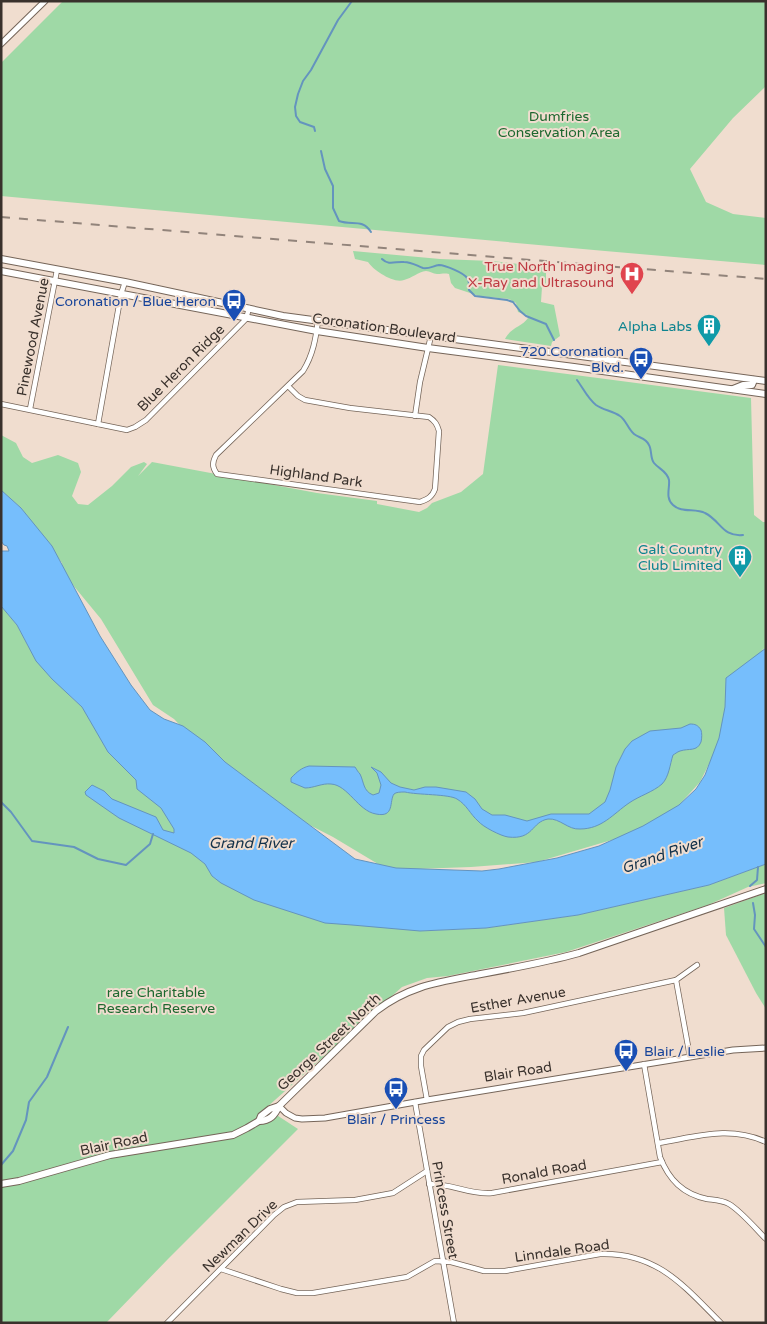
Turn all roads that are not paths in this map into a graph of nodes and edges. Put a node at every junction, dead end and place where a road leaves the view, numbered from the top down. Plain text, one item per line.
1 (45, 1) edge
2 (1, 44) edge
3 (1, 258) edge
4 (57, 270) junction
5 (1, 271) edge
6 (55, 281) junction
7 (125, 282) junction
8 (169, 292) junction
9 (121, 294) junction
10 (168, 303) junction
11 (250, 308) junction
12 (246, 319) junction
13 (318, 320) junction
14 (316, 331) junction
15 (431, 336) junction
16 (428, 348) junction
17 (530, 350) junction
18 (528, 361) junction
19 (754, 380) junction
20 (766, 381) edge
21 (288, 386) junction
22 (732, 390) junction
23 (766, 394) edge
24 (1, 404) edge
25 (30, 409) junction
26 (415, 416) junction
27 (98, 424) junction
28 (766, 889) edge
29 (697, 965) dead end
30 (676, 980) junction
31 (766, 1048) edge
32 (690, 1057) junction
33 (644, 1064) junction
34 (427, 1100) junction
35 (415, 1102) junction
36 (279, 1106) junction
37 (766, 1142) edge
38 (658, 1143) junction
39 (662, 1162) junction
40 (427, 1171) junction
41 (1, 1184) edge
42 (429, 1184) junction
43 (766, 1239) edge
44 (443, 1262) junction
45 (221, 1269) junction
46 (167, 1323) edge
47 (454, 1323) edge
48 (721, 1323) edge

1 - 2 street
3 - 4 main road, Coronation Boulevard
4 - 6 street, Pinewood Avenue
4 - 7 main road, Coronation Boulevard
5 - 6 main road, Coronation Boulevard
6 - 9 main road, Coronation Boulevard
6 - 25 street, Pinewood Avenue
7 - 8 main road, Coronation Boulevard
7 - 9 street
8 - 10 main road
8 - 11 main road, Coronation Boulevard
9 - 10 main road, Coronation Boulevard
9 - 27 street
10 - 12 main road, Coronation Boulevard
11 - 12 street, Blue Heron Ridge
11 - 13 main road, Coronation Boulevard
12 - 14 main road, Coronation Boulevard
12 - 27 street, Blue Heron Ridge
13 - 14 street, Highland Park
13 - 15 main road, Coronation Boulevard
14 - 16 main road, Coronation Boulevard
14 - 21 street, Highland Park
15 - 16 street
15 - 17 main road, Coronation Boulevard
16 - 18 main road, Coronation Boulevard
16 - 26 street
17 - 18 main road
17 - 19 main road, Coronation Boulevard
18 - 22 main road, Coronation Boulevard
19 - 20 main road, Coronation Boulevard
19 - 22 main road
21 - 26 street, Highland Park
21 - 26 street, Highland Park
22 - 23 main road, Coronation Boulevard
24 - 25 street, Blue Heron Ridge
25 - 27 street, Blue Heron Ridge
28 - 36 main road, George Street North
29 - 30 street, Esther Avenue
30 - 32 street
30 - 34 street, Esther Avenue
31 - 32 street, Blair Road
32 - 33 street, Blair Road
33 - 34 street, Blair Road
33 - 38 street
34 - 35 street, Blair Road
35 - 36 street, Blair Road
35 - 40 street, Princess Street
36 - 41 main road, Blair Road
37 - 38 street
38 - 39 street
39 - 42 street, Ronald Road
39 - 43 street
40 - 42 street, Princess Street
40 - 45 street, Newman Drive
42 - 44 street, Princess Street
44 - 45 street
44 - 47 street, Princess Street
44 - 48 street, Linndale Road
45 - 46 street, Newman Drive

